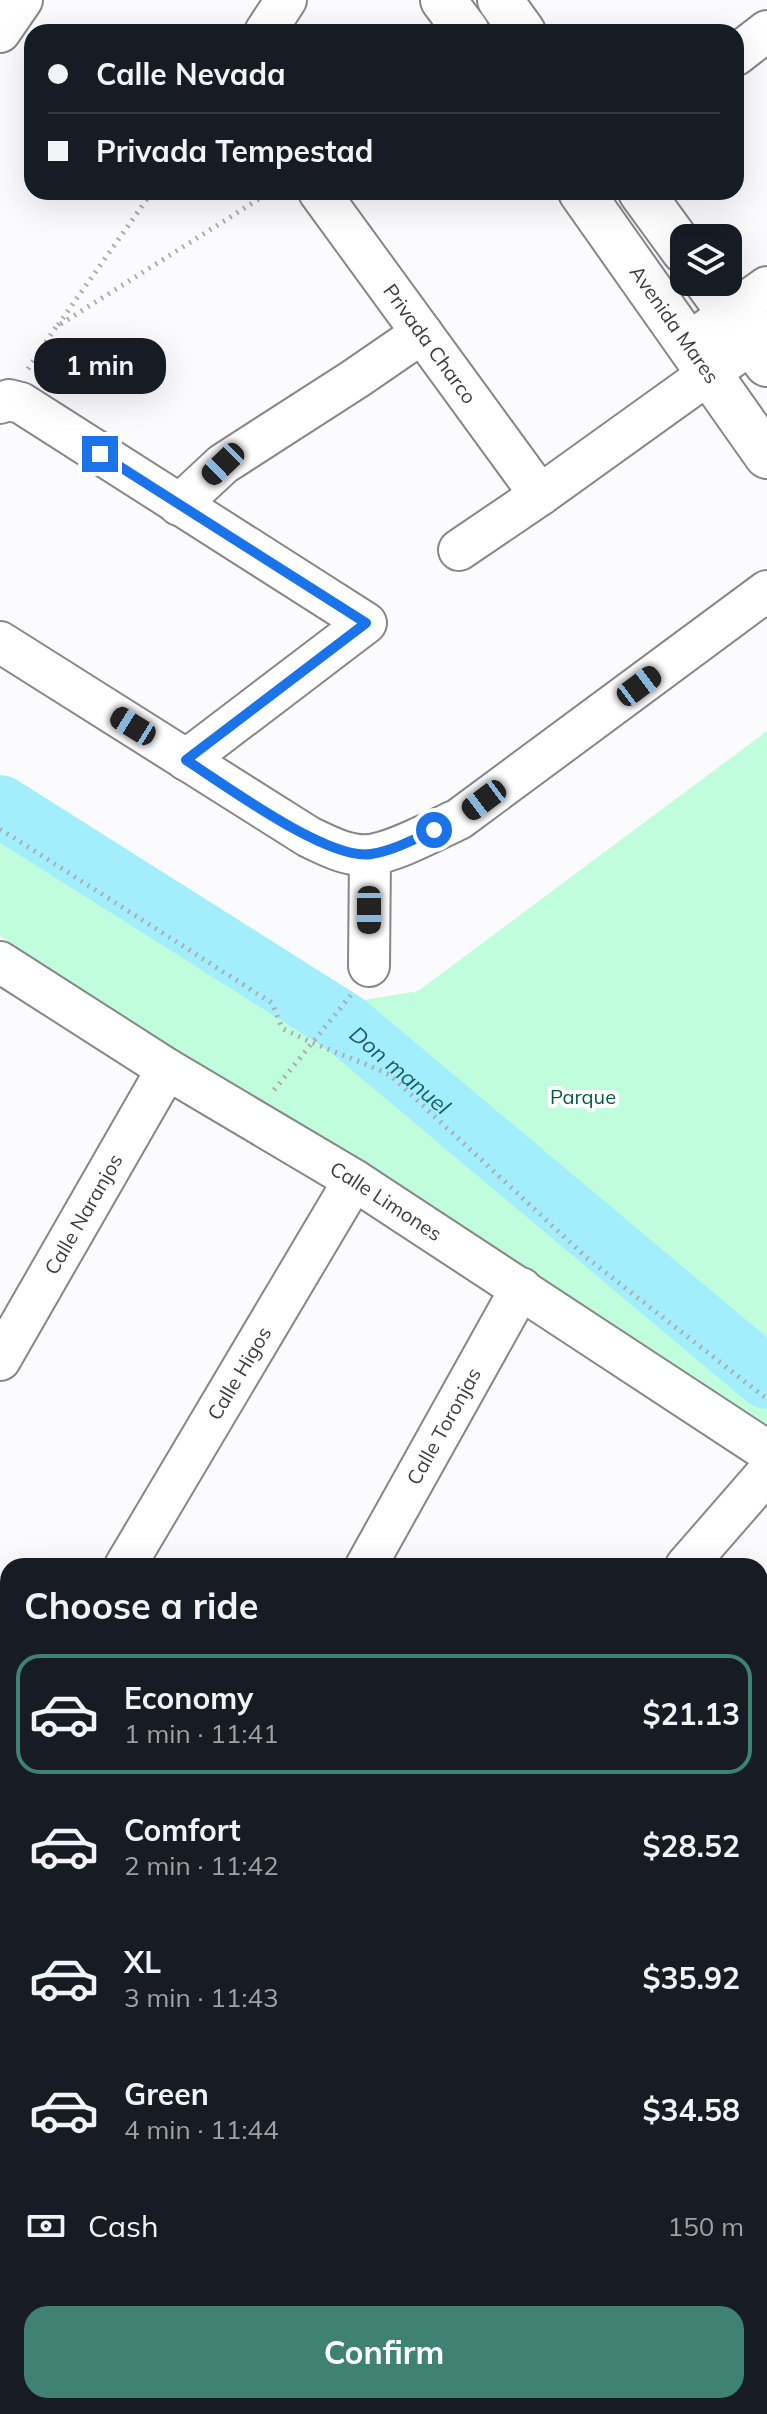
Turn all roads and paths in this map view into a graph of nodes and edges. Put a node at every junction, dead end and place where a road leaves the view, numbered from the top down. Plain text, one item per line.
1 (22, 0) edge
2 (286, 0) edge
3 (443, 0) edge
4 (750, 0) edge
5 (270, 24) edge
6 (461, 24) edge
7 (767, 24) edge
8 (767, 31) edge
9 (0, 32) edge
10 (744, 49) edge
11 (146, 200) edge
12 (257, 200) edge
13 (325, 200) edge
14 (587, 200) edge
15 (647, 200) edge
16 (670, 232) edge
17 (767, 287) edge
18 (56, 327) junction
19 (744, 327) edge
20 (422, 333) junction
21 (698, 359) junction
22 (4, 402) edge
23 (767, 456) edge
24 (540, 495) junction
25 (179, 505) junction
26 (459, 550) dead end
27 (767, 591) edge
28 (0, 642) edge
29 (186, 760) junction
30 (0, 829) edge
31 (370, 855) junction
32 (0, 962) edge
33 (369, 966) dead end
34 (346, 1003) dead end
35 (312, 1045) junction
36 (167, 1069) junction
37 (250, 1118) junction
38 (354, 1180) junction
39 (521, 1288) junction
40 (0, 1360) edge
41 (767, 1399) edge
42 (767, 1451) edge
43 (767, 1473) edge
44 (130, 1558) edge
45 (370, 1558) edge
46 (693, 1558) edge

1 - 9 street
2 - 5 street
3 - 6 main road
4 - 7 street
8 - 10 street
11 - 18 path
12 - 18 path
13 - 20 street, Privada Charco
14 - 21 main road, Avenida Mares
15 - 16 main road
17 - 19 street
18 - 22 path
19 - 21 street
20 - 24 street, Privada Charco
20 - 25 street
21 - 23 main road, Avenida Mares
21 - 24 street
22 - 25 street
24 - 26 street
25 - 29 street
27 - 31 street
28 - 29 street
29 - 31 street
30 - 35 path
31 - 33 street
32 - 36 street, Calle Limones
34 - 35 path
35 - 37 path
35 - 41 path
36 - 37 street, Calle Limones
36 - 40 street, Calle Naranjos
37 - 38 street, Calle Limones
38 - 39 street, Calle Limones
38 - 44 street, Calle Higos
39 - 42 street, Calle Limones
39 - 45 street, Calle Toronjas
43 - 46 street

